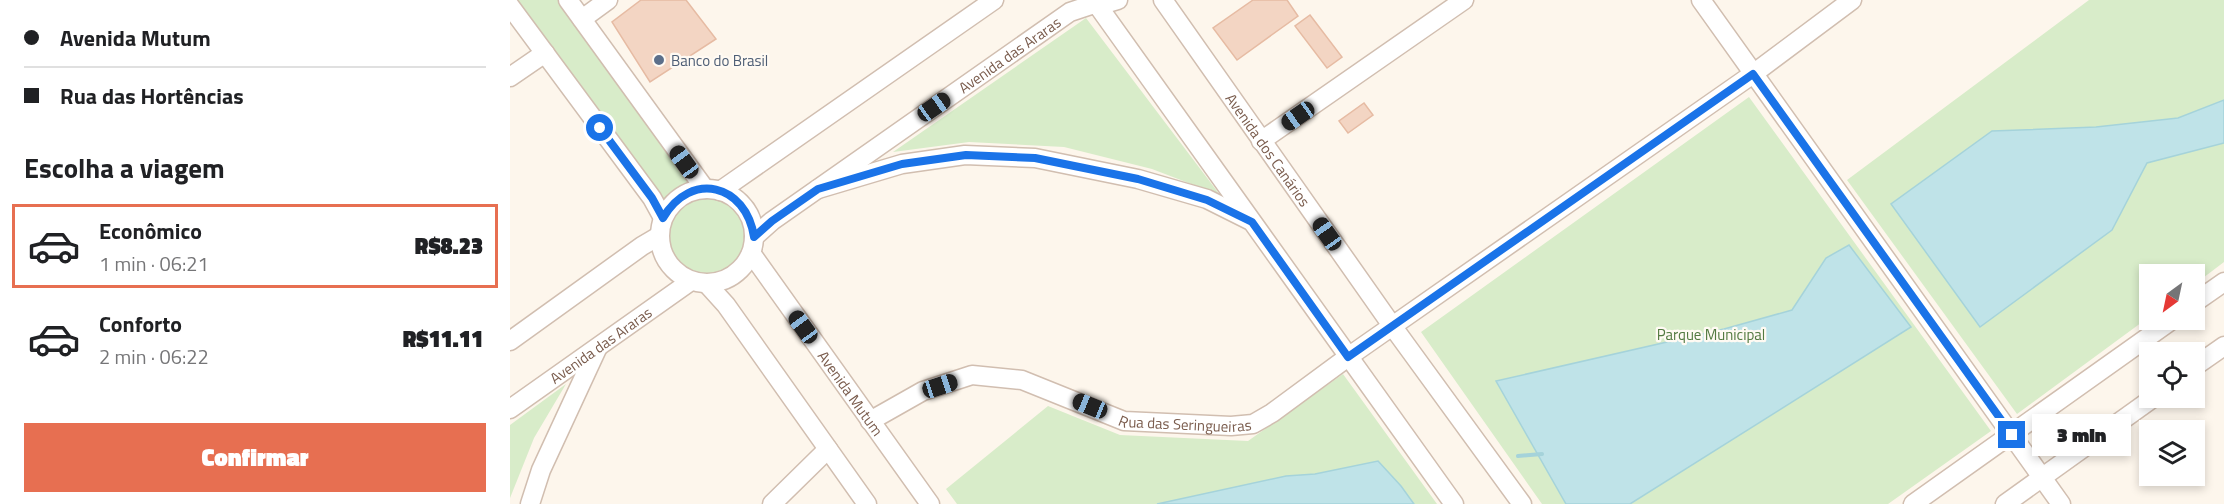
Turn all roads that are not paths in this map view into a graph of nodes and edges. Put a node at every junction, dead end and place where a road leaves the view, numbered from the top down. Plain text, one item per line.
1 (568, 0) edge
2 (608, 0) edge
3 (994, 0) edge
4 (1119, 0) edge
5 (1163, 0) edge
6 (1464, 0) edge
7 (1701, 0) edge
8 (1852, 0) edge
9 (1088, 4) edge
10 (510, 6) edge
11 (582, 19) junction
12 (545, 53) junction
13 (1753, 74) junction
14 (510, 77) edge
15 (1261, 141) junction
16 (818, 189) junction
17 (712, 190) junction
18 (663, 218) junction
19 (1252, 222) junction
20 (659, 236) junction
21 (753, 245) junction
22 (699, 282) junction
23 (2224, 282) edge
24 (2205, 295) edge
25 (1393, 327) junction
26 (2158, 330) edge
27 (510, 341) edge
28 (2224, 346) edge
29 (598, 347) junction
30 (1348, 357) junction
31 (2205, 360) edge
32 (2139, 408) edge
33 (510, 409) edge
34 (870, 422) junction
35 (2012, 435) junction
36 (828, 449) junction
37 (2042, 478) junction
38 (530, 504) edge
39 (772, 504) edge
40 (867, 504) edge
41 (930, 504) edge
42 (1454, 504) edge
43 (1522, 504) edge
44 (1913, 504) edge
45 (2005, 504) edge
46 (2061, 504) edge

1 - 11 street
2 - 11 street
3 - 17 street
4 - 9 street, Avenida das Araras
5 - 15 street, Avenida dos Canários
6 - 15 street
7 - 13 street
8 - 13 street, Rua das Seringueiras
9 - 16 street, Avenida das Araras
9 - 19 street
10 - 12 street
11 - 17 street
12 - 14 street
12 - 18 street
13 - 25 street, Rua das Seringueiras
13 - 35 street
15 - 25 street, Avenida dos Canários
16 - 19 street
16 - 21 street, Avenida das Araras
17 - 18 street
17 - 21 street
18 - 20 street
19 - 30 street
20 - 22 street
20 - 27 street
21 - 22 street
21 - 34 street, Avenida Mutum
22 - 29 street, Avenida das Araras
22 - 36 street
23 - 24 street
25 - 30 street, Rua das Seringueiras
25 - 43 street, Avenida dos Canários
26 - 35 street
28 - 31 street
29 - 33 street, Avenida das Araras
29 - 38 street
30 - 34 street, Rua das Seringueiras
30 - 42 street
32 - 37 street
34 - 41 street, Avenida Mutum
35 - 37 street
35 - 44 street
36 - 39 street
36 - 40 street
37 - 45 street
37 - 46 street

